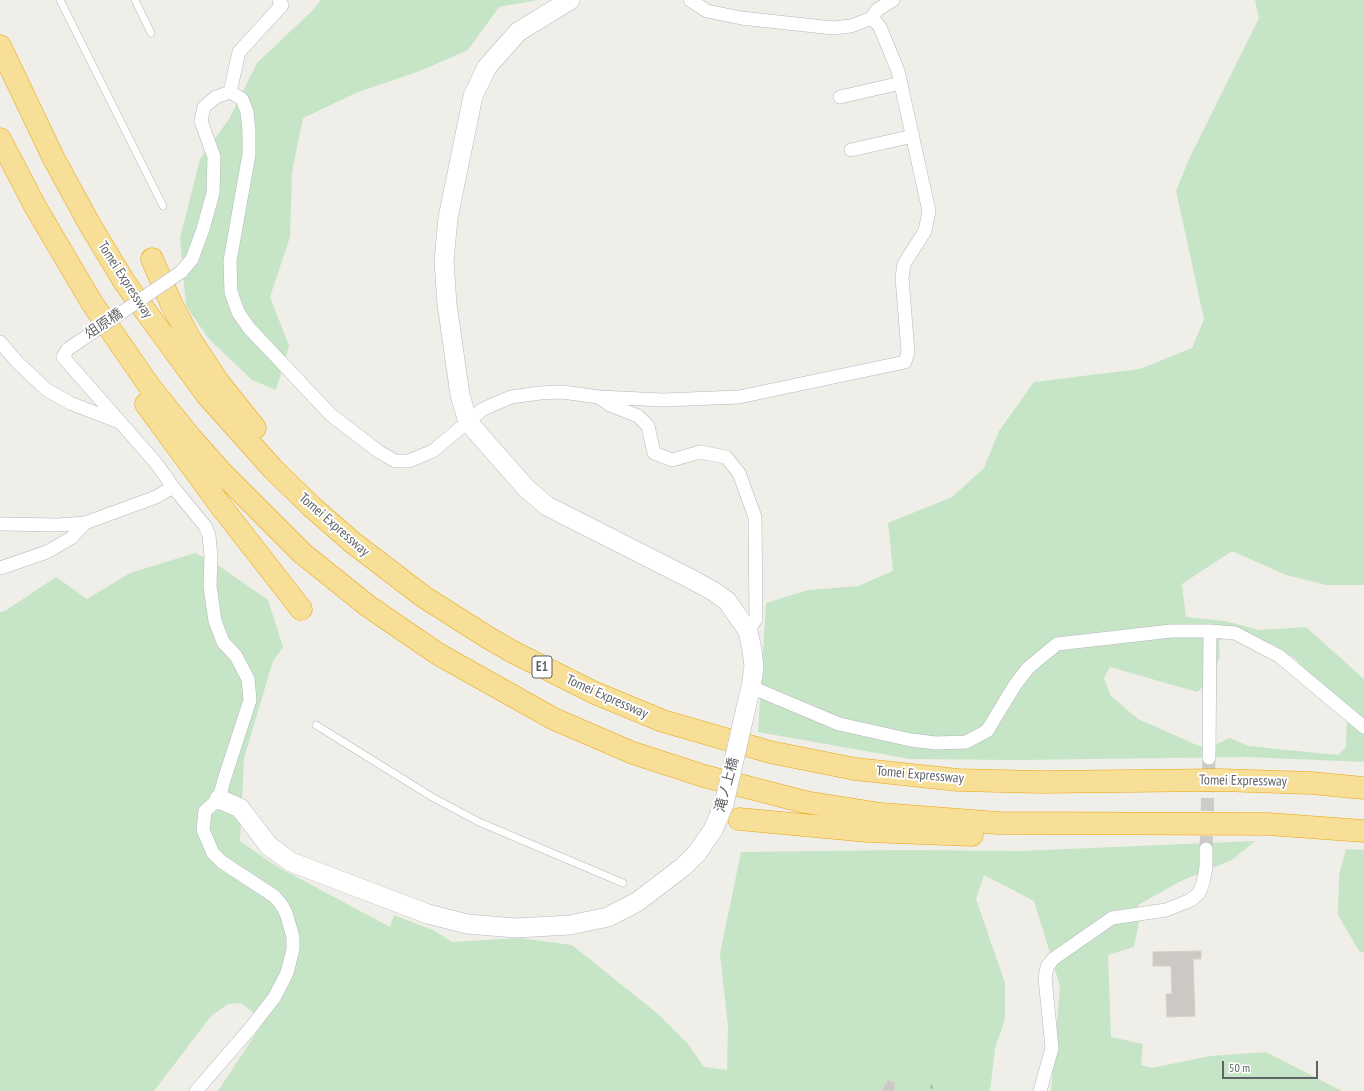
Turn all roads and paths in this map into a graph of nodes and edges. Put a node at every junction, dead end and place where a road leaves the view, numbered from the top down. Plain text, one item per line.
1 (60, 0) edge
2 (135, 0) edge
3 (279, 0) edge
4 (570, 0) edge
5 (690, 0) edge
6 (893, 0) edge
7 (872, 18) junction
8 (151, 33) dead end
9 (0, 46) edge
10 (901, 83) junction
11 (230, 92) junction
12 (840, 97) dead end
13 (913, 136) junction
14 (0, 139) edge
15 (851, 150) dead end
16 (0, 152) edge
17 (163, 206) dead end
18 (152, 259) dead end
19 (0, 342) edge
20 (599, 397) junction
21 (119, 422) junction
22 (468, 422) junction
23 (173, 487) junction
24 (85, 522) junction
25 (0, 524) edge
26 (0, 568) edge
27 (300, 609) dead end
28 (748, 631) junction
29 (1210, 631) junction
30 (568, 680) junction
31 (751, 687) junction
32 (316, 725) dead end
33 (1364, 727) edge
34 (1208, 758) tunnel mouth
35 (1364, 788) edge
36 (220, 799) junction
37 (739, 819) dead end
38 (1080, 824) junction
39 (1364, 831) edge
40 (1206, 848) tunnel mouth
41 (623, 883) dead end
42 (931, 1085) dead end
43 (196, 1091) edge
44 (933, 1091) edge
45 (1040, 1091) edge

1 - 17 lane
2 - 8 lane
3 - 11 street
4 - 22 street
5 - 7 street
6 - 7 street
7 - 10 street
9 - 30 highway, Tomei Expressway / E1
10 - 12 street
10 - 13 street
11 - 21 street, 俎原橋, bridge
11 - 22 street
13 - 15 street
13 - 20 street
14 - 38 highway
16 - 27 highway
18 - 30 highway
19 - 21 street
20 - 22 street
20 - 28 street
21 - 23 street
22 - 28 street
23 - 24 street
23 - 36 street
24 - 25 street
24 - 26 street
28 - 31 street, 滝ノ上橋
29 - 31 street
29 - 33 street
29 - 34 street
30 - 35 highway, Tomei Expressway / E1
31 - 36 street, 滝ノ上橋, bridge
32 - 41 lane
36 - 43 street
37 - 38 highway
38 - 39 highway
40 - 45 street
42 - 44 path

